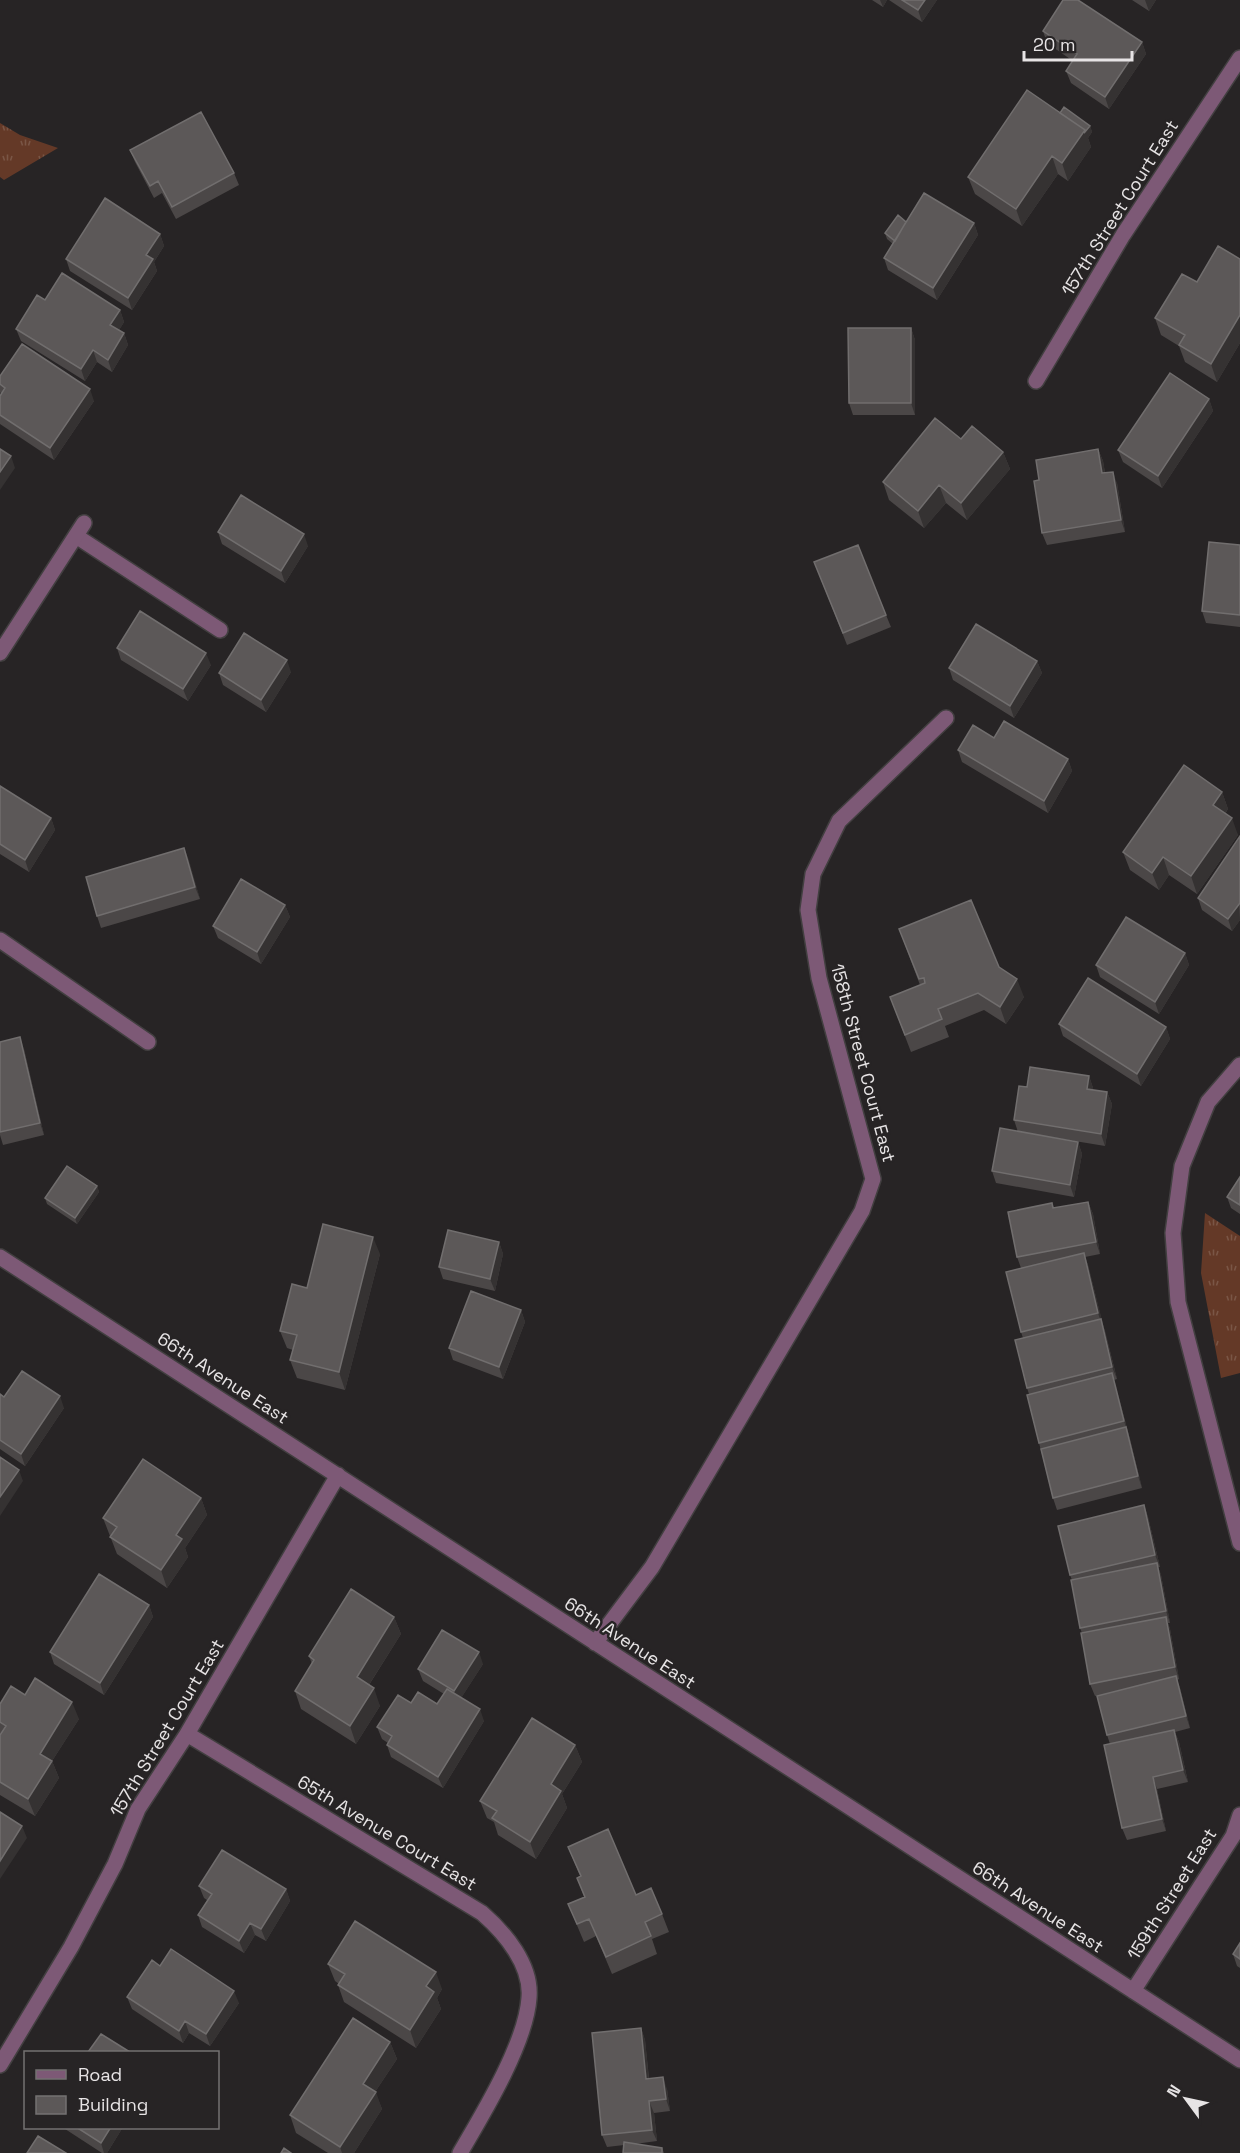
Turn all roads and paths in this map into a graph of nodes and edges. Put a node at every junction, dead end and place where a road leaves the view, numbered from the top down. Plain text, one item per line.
1 (1240, 58) edge
2 (1036, 381) dead end
3 (220, 630) dead end
4 (0, 653) edge
5 (946, 718) dead end
6 (0, 940) edge
7 (148, 1042) dead end
8 (1240, 1065) edge
9 (0, 1257) edge
10 (338, 1475) junction
11 (1240, 1543) edge
12 (595, 1644) junction
13 (187, 1734) junction
14 (1240, 1815) edge
15 (1133, 1991) junction
16 (1240, 2060) edge
17 (0, 2065) edge
18 (460, 2153) edge

1 - 2 street, 157th Street Court East
3 - 4 street
5 - 12 street, 158th Street Court East
6 - 7 street
8 - 11 street
9 - 10 street, 66th Avenue East
10 - 12 street, 66th Avenue East
10 - 13 street, 157th Street Court East
12 - 15 street, 66th Avenue East
13 - 17 street, 157th Street Court East
13 - 18 street, 65th Avenue Court East
14 - 15 street, 159th Street East
15 - 16 street, 66th Avenue East

